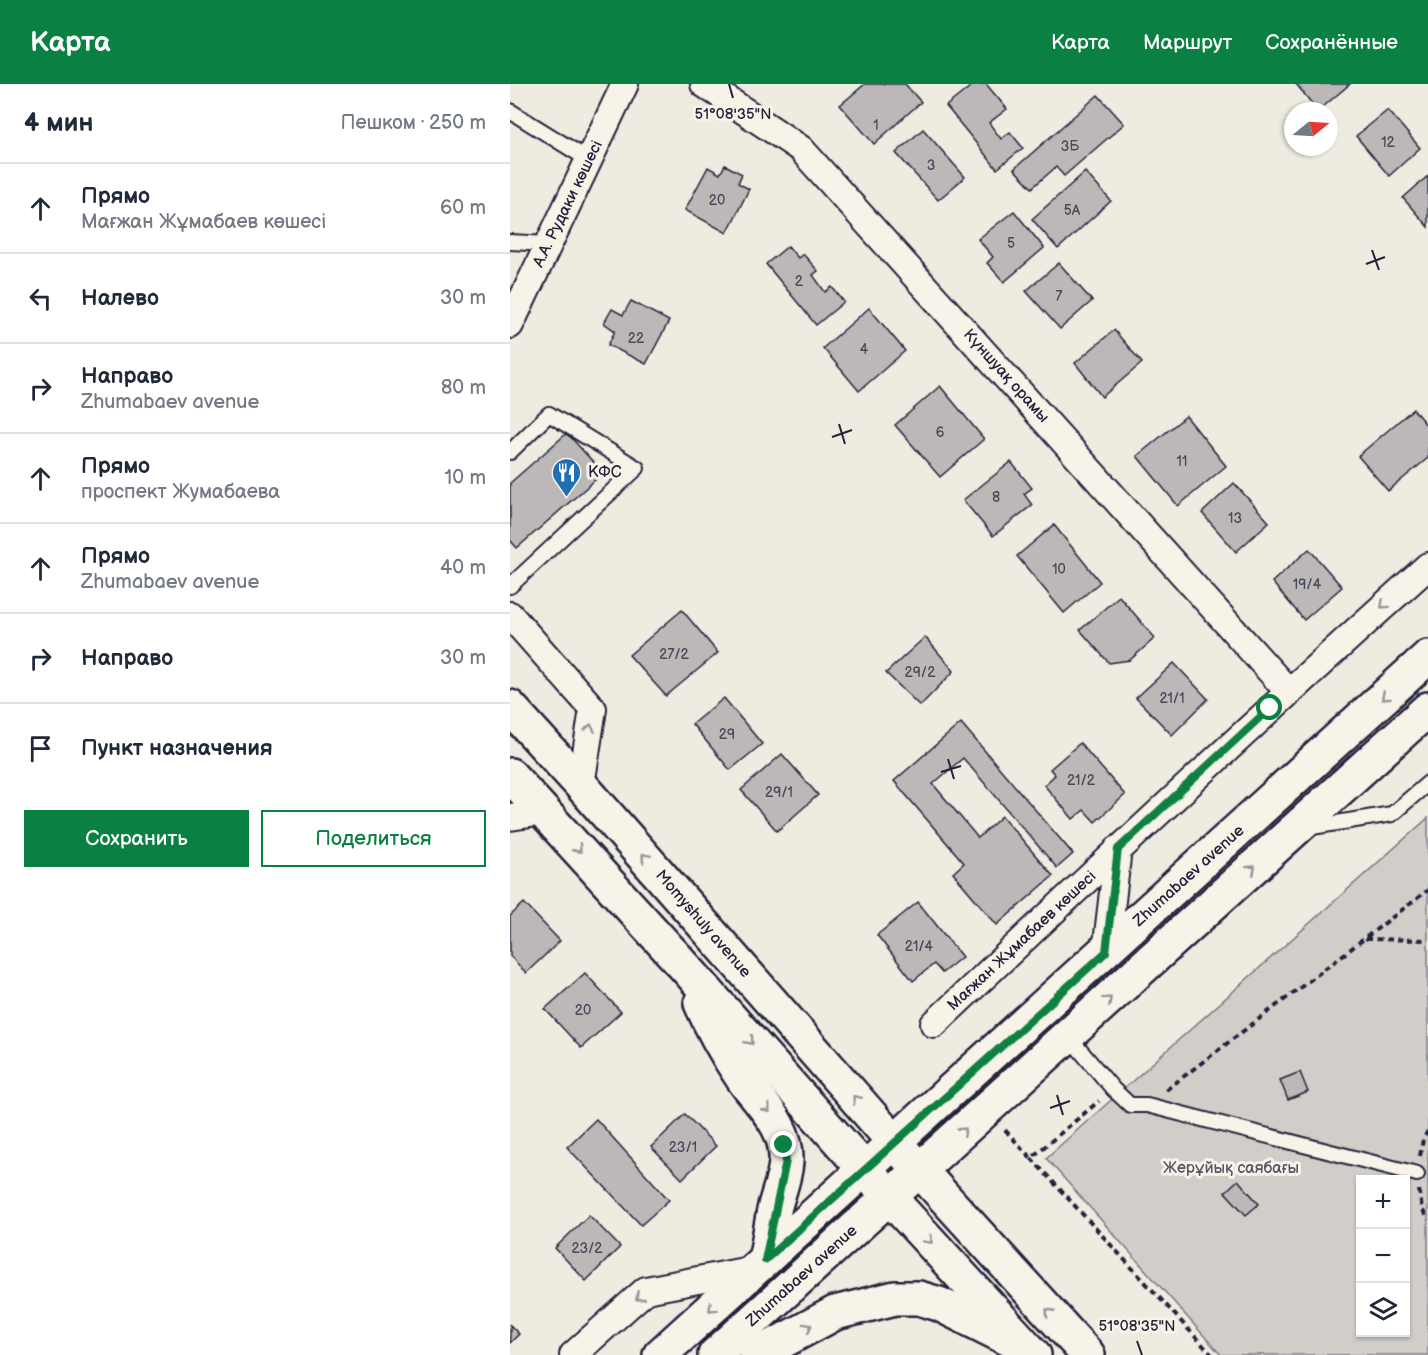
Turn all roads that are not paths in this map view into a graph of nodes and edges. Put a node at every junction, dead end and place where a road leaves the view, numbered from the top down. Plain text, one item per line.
1 (626, 84) edge
2 (704, 84) edge
3 (510, 111) edge
4 (589, 160) junction
5 (510, 242) edge
6 (549, 244) junction
7 (510, 325) edge
8 (510, 452) edge
9 (1428, 566) edge
10 (510, 585) edge
11 (510, 615) edge
12 (1428, 657) edge
13 (1288, 691) junction
14 (510, 707) edge
15 (1428, 709) edge
16 (510, 775) edge
17 (1428, 783) edge
18 (581, 785) junction
19 (544, 812) junction
20 (510, 817) edge
21 (1295, 830) junction
22 (1118, 849) junction
23 (1106, 952) junction
24 (686, 968) junction
25 (934, 1024) dead end
26 (1068, 1036) junction
27 (895, 1143) junction
28 (865, 1170) junction
29 (920, 1170) junction
30 (1417, 1174) dead end
31 (889, 1197) junction
32 (760, 1265) junction
33 (1031, 1352) edge
34 (573, 1355) edge
35 (660, 1355) edge
36 (715, 1355) edge
37 (757, 1355) edge
38 (1088, 1355) edge

1 - 4 street, А.А. Рудаки көшесі
2 - 13 street, Күншуақ орамы
3 - 4 lane
4 - 6 street, А.А. Рудаки көшесі
5 - 6 lane
6 - 7 street, А.А. Рудаки көшесі
8 - 10 lane
9 -> 13 street, Мағжан Жұмабаев көшесі
18 -> 11 street
12 -> 23 main road, Zhumabaev avenue
13 - 22 street, Мағжан Жұмабаев көшесі
14 - 18 main road, Momyshuly avenue
15 - 21 main road
16 - 19 main road
17 - 21 lane
27 -> 18 main road, Momyshuly avenue
19 - 20 street
19 -> 24 main road
26 -> 21 main road
22 - 23 street
22 - 25 street, Мағжан Жұмабаев көшесі
23 - 27 main road, Zhumabaev avenue
24 -> 28 main road
24 -> 32 main road
29 -> 26 main road
26 - 30 lane
27 - 28 main road, Zhumabaev avenue
27 - 29 main road, Momyshuly avenue
28 - 31 main road
28 - 32 main road
29 - 31 main road, Zhumabaev avenue
38 -> 29 main road
31 -> 33 main road
31 - 36 main road, Zhumabaev avenue
32 -> 34 street
32 -> 35 main road
37 -> 33 main road

